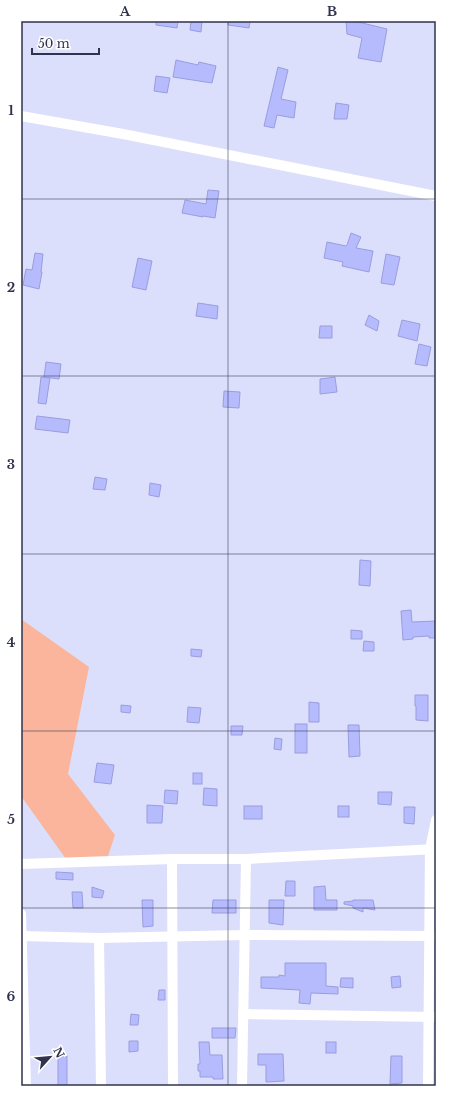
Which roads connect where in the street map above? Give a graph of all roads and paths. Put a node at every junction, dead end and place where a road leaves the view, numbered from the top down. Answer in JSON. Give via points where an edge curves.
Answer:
{"nodes":[{"id":1,"x":21,"y":116,"type":"edge"},
{"id":2,"x":436,"y":196,"type":"edge"},
{"id":3,"x":436,"y":820,"type":"edge"},
{"id":4,"x":433,"y":849,"type":"edge"},
{"id":5,"x":172,"y":859,"type":"junction"},
{"id":6,"x":246,"y":859,"type":"junction"},
{"id":7,"x":21,"y":864,"type":"edge"},
{"id":8,"x":21,"y":914,"type":"edge"},
{"id":9,"x":244,"y":935,"type":"junction"},
{"id":10,"x":21,"y":936,"type":"edge"},
{"id":11,"x":433,"y":936,"type":"edge"},
{"id":12,"x":172,"y":937,"type":"junction"},
{"id":13,"x":100,"y":938,"type":"junction"},
{"id":14,"x":243,"y":1014,"type":"junction"},
{"id":15,"x":432,"y":1017,"type":"edge"},
{"id":16,"x":26,"y":1086,"type":"edge"},
{"id":17,"x":101,"y":1086,"type":"edge"},
{"id":18,"x":173,"y":1086,"type":"edge"},
{"id":19,"x":242,"y":1086,"type":"edge"},
{"id":20,"x":428,"y":1086,"type":"edge"}],
"edges":[{"from":1,"to":2,"type":"street"},
{"from":3,"to":4,"type":"street"},
{"from":4,"to":6,"type":"street"},
{"from":4,"to":11,"type":"street"},
{"from":5,"to":6,"type":"street"},
{"from":5,"to":7,"type":"street"},
{"from":5,"to":12,"type":"street"},
{"from":6,"to":9,"type":"street"},
{"from":8,"to":10,"type":"street"},
{"from":9,"to":11,"type":"street"},
{"from":9,"to":12,"type":"street"},
{"from":9,"to":14,"type":"street"},
{"from":10,"to":13,"type":"street"},
{"from":10,"to":16,"type":"street"},
{"from":11,"to":15,"type":"street"},
{"from":12,"to":13,"type":"street"},
{"from":12,"to":18,"type":"street"},
{"from":13,"to":17,"type":"street"},
{"from":14,"to":15,"type":"street"},
{"from":14,"to":19,"type":"street"},
{"from":15,"to":20,"type":"street"}]}
